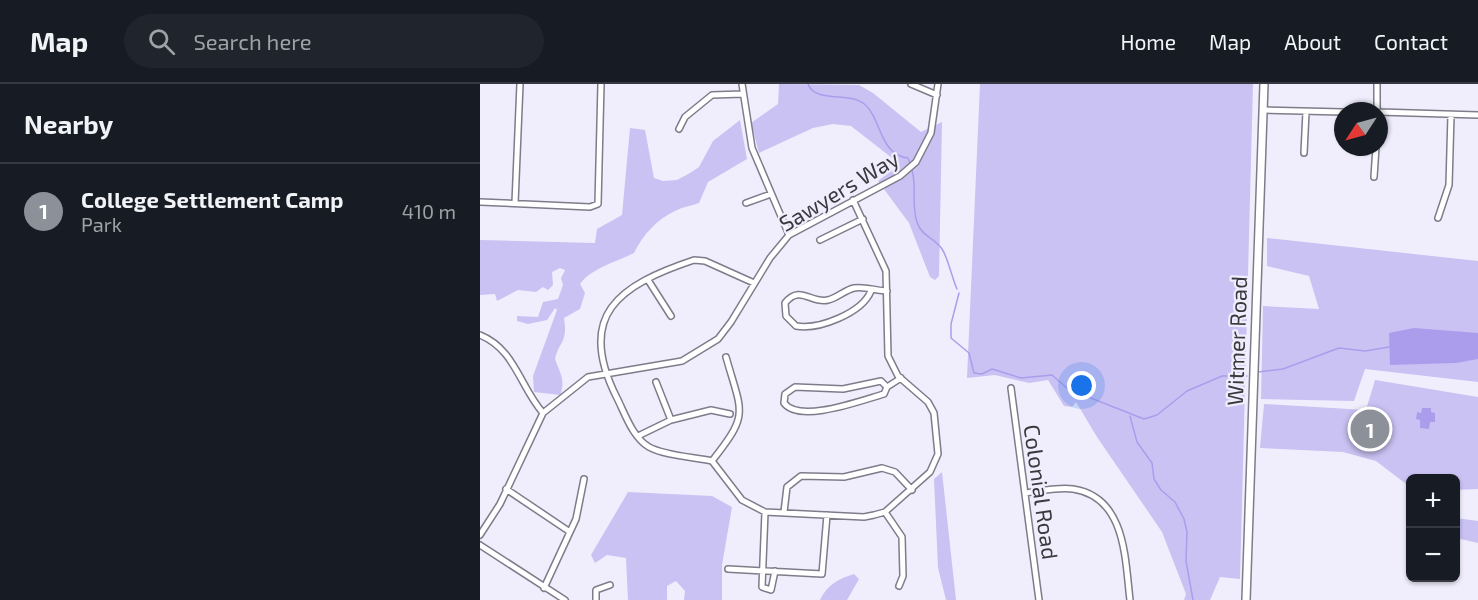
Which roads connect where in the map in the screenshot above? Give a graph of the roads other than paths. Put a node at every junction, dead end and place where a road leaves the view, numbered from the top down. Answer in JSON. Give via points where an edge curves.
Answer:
{"nodes":[{"id":1,"x":520,"y":84,"type":"edge"},
{"id":2,"x":601,"y":84,"type":"edge"},
{"id":3,"x":742,"y":84,"type":"edge"},
{"id":4,"x":911,"y":84,"type":"edge"},
{"id":5,"x":938,"y":84,"type":"edge"},
{"id":6,"x":1264,"y":84,"type":"edge"},
{"id":7,"x":1377,"y":84,"type":"edge"},
{"id":8,"x":742,"y":94,"type":"junction"},
{"id":9,"x":937,"y":95,"type":"junction"},
{"id":10,"x":1378,"y":102,"type":"edge"},
{"id":11,"x":1263,"y":110,"type":"junction"},
{"id":12,"x":1306,"y":112,"type":"junction"},
{"id":13,"x":1334,"y":112,"type":"edge"},
{"id":14,"x":1388,"y":112,"type":"edge"},
{"id":15,"x":1451,"y":115,"type":"junction"},
{"id":16,"x":1478,"y":115,"type":"edge"},
{"id":17,"x":679,"y":129,"type":"dead end"},
{"id":18,"x":1304,"y":153,"type":"dead end"},
{"id":19,"x":1375,"y":156,"type":"edge"},
{"id":20,"x":1374,"y":177,"type":"dead end"},
{"id":21,"x":771,"y":194,"type":"junction"},
{"id":22,"x":853,"y":200,"type":"junction"},
{"id":23,"x":480,"y":202,"type":"edge"},
{"id":24,"x":515,"y":203,"type":"junction"},
{"id":25,"x":746,"y":203,"type":"dead end"},
{"id":26,"x":1438,"y":218,"type":"dead end"},
{"id":27,"x":863,"y":219,"type":"junction"},
{"id":28,"x":789,"y":235,"type":"junction"},
{"id":29,"x":820,"y":240,"type":"dead end"},
{"id":30,"x":648,"y":280,"type":"junction"},
{"id":31,"x":754,"y":283,"type":"junction"},
{"id":32,"x":870,"y":291,"type":"junction"},
{"id":33,"x":887,"y":291,"type":"junction"},
{"id":34,"x":671,"y":316,"type":"dead end"},
{"id":35,"x":480,"y":335,"type":"edge"},
{"id":36,"x":726,"y":357,"type":"dead end"},
{"id":37,"x":606,"y":372,"type":"junction"},
{"id":38,"x":896,"y":372,"type":"junction"},
{"id":39,"x":901,"y":378,"type":"junction"},
{"id":40,"x":656,"y":382,"type":"dead end"},
{"id":41,"x":886,"y":385,"type":"junction"},
{"id":42,"x":1011,"y":388,"type":"dead end"},
{"id":43,"x":543,"y":413,"type":"junction"},
{"id":44,"x":730,"y":414,"type":"dead end"},
{"id":45,"x":671,"y":420,"type":"junction"},
{"id":46,"x":638,"y":436,"type":"junction"},
{"id":47,"x":712,"y":461,"type":"junction"},
{"id":48,"x":584,"y":479,"type":"dead end"},
{"id":49,"x":506,"y":489,"type":"junction"},
{"id":50,"x":912,"y":490,"type":"junction"},
{"id":51,"x":1026,"y":493,"type":"junction"},
{"id":52,"x":765,"y":512,"type":"junction"},
{"id":53,"x":784,"y":512,"type":"junction"},
{"id":54,"x":885,"y":512,"type":"junction"},
{"id":55,"x":827,"y":515,"type":"junction"},
{"id":56,"x":570,"y":532,"type":"junction"},
{"id":57,"x":480,"y":535,"type":"edge"},
{"id":58,"x":480,"y":545,"type":"edge"},
{"id":59,"x":728,"y":569,"type":"dead end"},
{"id":60,"x":762,"y":570,"type":"junction"},
{"id":61,"x":774,"y":571,"type":"junction"},
{"id":62,"x":610,"y":585,"type":"dead end"},
{"id":63,"x":899,"y":586,"type":"dead end"},
{"id":64,"x":544,"y":588,"type":"junction"},
{"id":65,"x":565,"y":600,"type":"edge"},
{"id":66,"x":596,"y":600,"type":"edge"},
{"id":67,"x":1039,"y":600,"type":"edge"},
{"id":68,"x":1130,"y":600,"type":"edge"},
{"id":69,"x":1246,"y":600,"type":"edge"}],
"edges":[{"from":1,"to":24,"type":"street"},
{"from":2,"to":24,"type":"street","via":[[598,204],[590,207]]},
{"from":3,"to":8,"type":"street"},
{"from":4,"to":9,"type":"street"},
{"from":5,"to":9,"type":"street","name":"Sawyers Way"},
{"from":6,"to":11,"type":"street","name":"Witmer Road"},
{"from":7,"to":10,"type":"street"},
{"from":8,"to":17,"type":"street","via":[[712,95],[685,117]]},
{"from":8,"to":21,"type":"street","via":[[748,135]]},
{"from":9,"to":22,"type":"street","name":"Sawyers Way","via":[[931,133],[916,162]]},
{"from":11,"to":12,"type":"street"},
{"from":11,"to":69,"type":"street","name":"Witmer Road"},
{"from":12,"to":13,"type":"street"},
{"from":12,"to":18,"type":"street"},
{"from":14,"to":15,"type":"street"},
{"from":15,"to":16,"type":"street"},
{"from":15,"to":26,"type":"street","via":[[1449,185]]},
{"from":19,"to":20,"type":"street"},
{"from":21,"to":25,"type":"street"},
{"from":21,"to":28,"type":"street"},
{"from":22,"to":27,"type":"street"},
{"from":22,"to":28,"type":"street","name":"Sawyers Way"},
{"from":23,"to":24,"type":"street"},
{"from":27,"to":29,"type":"street"},
{"from":27,"to":33,"type":"street","via":[[881,255]]},
{"from":28,"to":31,"type":"street","name":"Sawyers Way"},
{"from":30,"to":31,"type":"street","via":[[684,264],[705,261]]},
{"from":30,"to":34,"type":"street"},
{"from":30,"to":37,"type":"street","via":[[626,290],[608,312],[600,349]]},
{"from":31,"to":37,"type":"street","name":"Sawyers Way","via":[[718,339],[698,352],[665,365]]},
{"from":32,"to":32,"type":"street","via":[[857,287],[828,300],[794,295],[785,303],[786,316],[796,326],[816,326],[861,304]]},
{"from":32,"to":33,"type":"street"},
{"from":33,"to":38,"type":"street","via":[[888,356]]},
{"from":35,"to":43,"type":"street","via":[[509,357]]},
{"from":36,"to":47,"type":"street","via":[[740,418]]},
{"from":37,"to":43,"type":"street","name":"Sawyers Way","via":[[588,377]]},
{"from":37,"to":46,"type":"street"},
{"from":38,"to":39,"type":"street"},
{"from":38,"to":41,"type":"street"},
{"from":39,"to":41,"type":"street"},
{"from":39,"to":50,"type":"street","via":[[932,407],[938,441],[936,464]]},
{"from":40,"to":45,"type":"street"},
{"from":41,"to":41,"type":"street","via":[[871,382],[843,389],[795,387],[785,394],[784,403],[797,411],[821,410],[884,394]]},
{"from":42,"to":51,"type":"street","name":"Colonial Road"},
{"from":43,"to":49,"type":"street","name":"Sawyers Way"},
{"from":44,"to":45,"type":"street","via":[[711,410]]},
{"from":45,"to":46,"type":"street"},
{"from":46,"to":47,"type":"street","via":[[648,447]]},
{"from":47,"to":52,"type":"street","via":[[742,500]]},
{"from":48,"to":56,"type":"street","via":[[581,506]]},
{"from":49,"to":56,"type":"street"},
{"from":49,"to":57,"type":"street","name":"Sawyers Way"},
{"from":50,"to":53,"type":"street","via":[[888,469],[841,477],[801,476],[787,487]]},
{"from":50,"to":54,"type":"street"},
{"from":51,"to":67,"type":"street","name":"Colonial Road"},
{"from":51,"to":68,"type":"street","via":[[1073,489],[1101,502],[1122,538]]},
{"from":52,"to":53,"type":"street"},
{"from":52,"to":60,"type":"street"},
{"from":53,"to":55,"type":"street"},
{"from":54,"to":55,"type":"street","via":[[864,517]]},
{"from":54,"to":63,"type":"street","via":[[902,537],[903,576]]},
{"from":55,"to":61,"type":"street","via":[[822,574]]},
{"from":56,"to":64,"type":"street"},
{"from":58,"to":64,"type":"street"},
{"from":59,"to":60,"type":"street"},
{"from":60,"to":61,"type":"street"},
{"from":60,"to":61,"type":"street","via":[[762,586],[771,590]]},
{"from":62,"to":66,"type":"street","via":[[596,590]]},
{"from":64,"to":65,"type":"street"}]}
